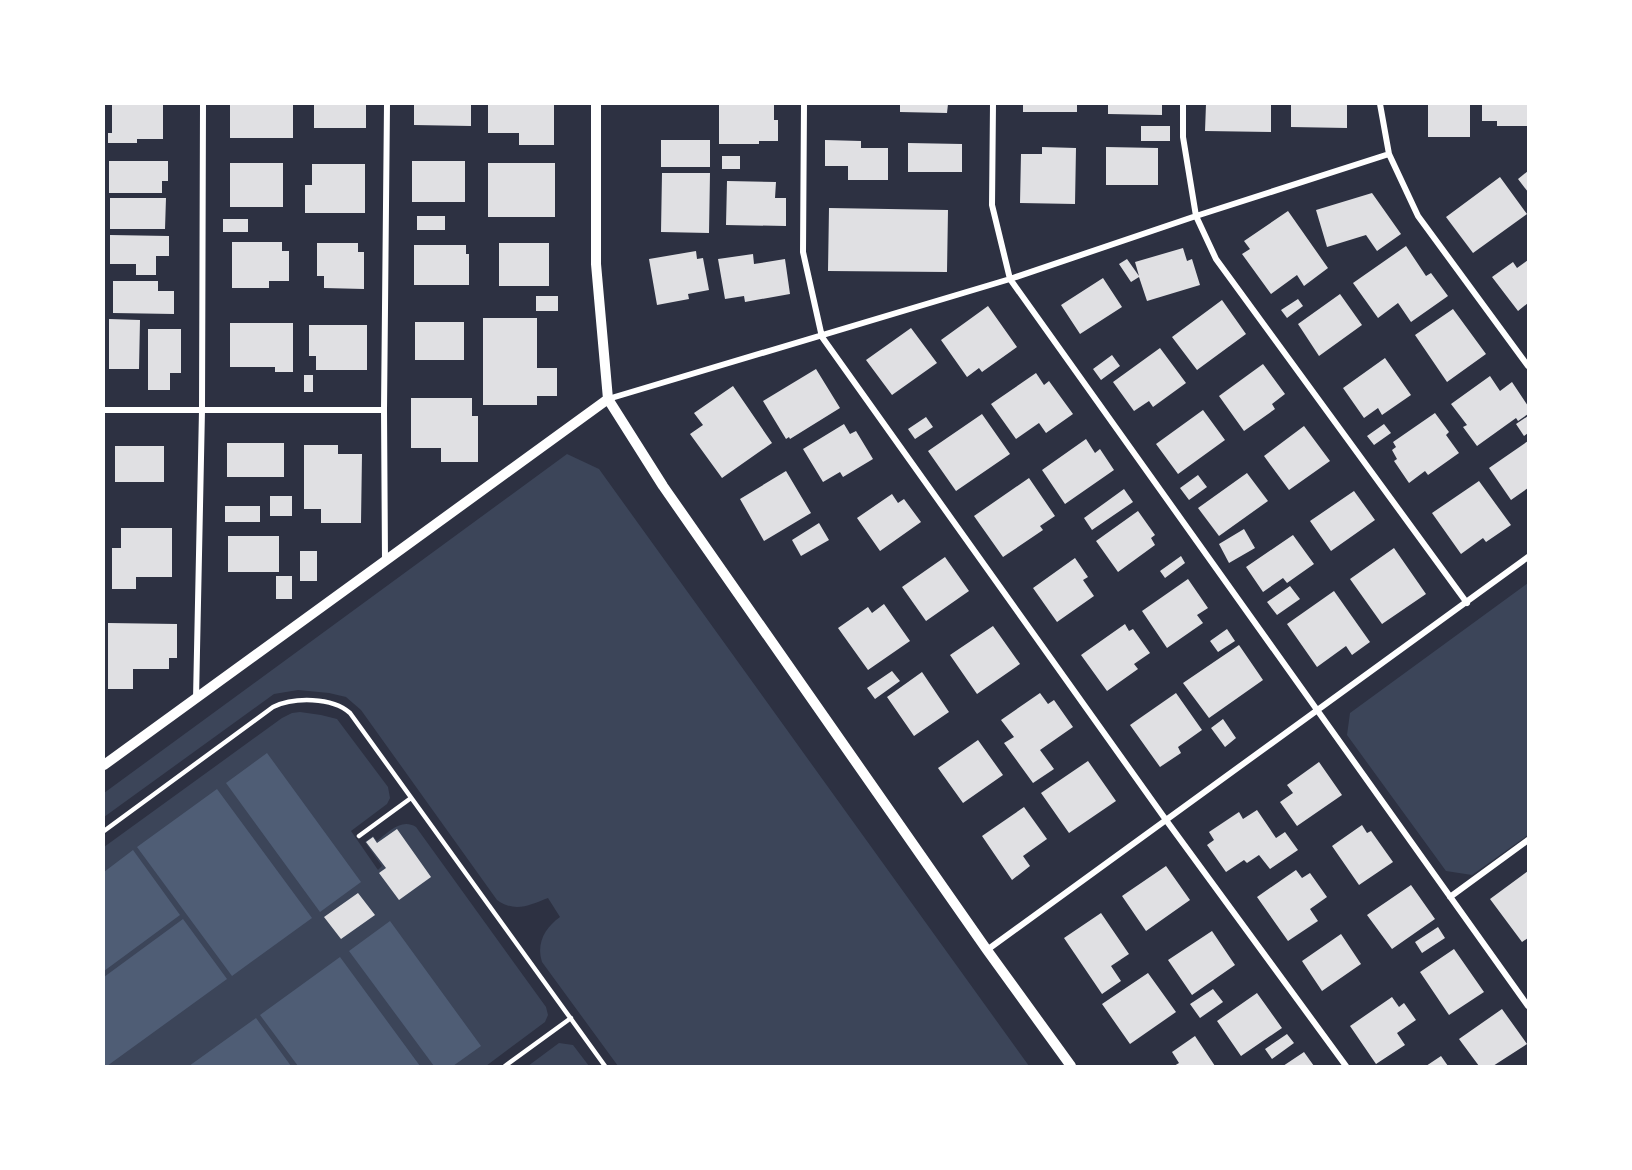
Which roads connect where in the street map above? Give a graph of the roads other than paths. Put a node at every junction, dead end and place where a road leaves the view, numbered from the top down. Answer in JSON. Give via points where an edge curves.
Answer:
{"nodes":[{"id":1,"x":203,"y":104,"type":"edge"},
{"id":2,"x":387,"y":104,"type":"edge"},
{"id":3,"x":596,"y":104,"type":"edge"},
{"id":4,"x":804,"y":104,"type":"edge"},
{"id":5,"x":993,"y":104,"type":"edge"},
{"id":6,"x":1183,"y":104,"type":"edge"},
{"id":7,"x":1380,"y":104,"type":"edge"},
{"id":8,"x":1389,"y":154,"type":"junction"},
{"id":9,"x":1196,"y":216,"type":"junction"},
{"id":10,"x":1010,"y":279,"type":"junction"},
{"id":11,"x":822,"y":337,"type":"junction"},
{"id":12,"x":1528,"y":366,"type":"edge"},
{"id":13,"x":608,"y":399,"type":"junction"},
{"id":14,"x":104,"y":410,"type":"edge"},
{"id":15,"x":202,"y":410,"type":"junction"},
{"id":16,"x":384,"y":410,"type":"junction"},
{"id":17,"x":1528,"y":557,"type":"edge"},
{"id":18,"x":385,"y":561,"type":"junction"},
{"id":19,"x":1467,"y":603,"type":"junction"},
{"id":20,"x":196,"y":699,"type":"junction"},
{"id":21,"x":1318,"y":710,"type":"junction"},
{"id":22,"x":104,"y":765,"type":"edge"},
{"id":23,"x":411,"y":798,"type":"junction"},
{"id":24,"x":1166,"y":820,"type":"junction"},
{"id":25,"x":104,"y":831,"type":"edge"},
{"id":26,"x":359,"y":836,"type":"dead end"},
{"id":27,"x":1528,"y":840,"type":"edge"},
{"id":28,"x":1450,"y":897,"type":"junction"},
{"id":29,"x":987,"y":950,"type":"junction"},
{"id":30,"x":1528,"y":1006,"type":"edge"},
{"id":31,"x":571,"y":1018,"type":"junction"},
{"id":32,"x":505,"y":1066,"type":"edge"},
{"id":33,"x":605,"y":1066,"type":"edge"},
{"id":34,"x":1071,"y":1066,"type":"edge"},
{"id":35,"x":1346,"y":1066,"type":"edge"}],
"edges":[{"from":1,"to":15,"type":"street"},
{"from":2,"to":16,"type":"street"},
{"from":3,"to":13,"type":"street","via":[[596,264]]},
{"from":4,"to":11,"type":"street","via":[[803,252]]},
{"from":5,"to":10,"type":"street","via":[[992,205]]},
{"from":6,"to":9,"type":"street","via":[[1183,136]]},
{"from":7,"to":8,"type":"street"},
{"from":8,"to":9,"type":"street"},
{"from":8,"to":12,"type":"street","via":[[1418,216]]},
{"from":9,"to":10,"type":"street"},
{"from":9,"to":19,"type":"street","via":[[1216,259]]},
{"from":10,"to":11,"type":"street"},
{"from":10,"to":21,"type":"street"},
{"from":11,"to":13,"type":"street"},
{"from":11,"to":24,"type":"street"},
{"from":13,"to":18,"type":"street"},
{"from":13,"to":29,"type":"street","via":[[663,486]]},
{"from":14,"to":15,"type":"street"},
{"from":15,"to":16,"type":"street"},
{"from":15,"to":20,"type":"street"},
{"from":16,"to":18,"type":"street"},
{"from":17,"to":19,"type":"street"},
{"from":18,"to":20,"type":"street"},
{"from":19,"to":21,"type":"street"},
{"from":20,"to":22,"type":"street"},
{"from":21,"to":24,"type":"street"},
{"from":21,"to":28,"type":"street"},
{"from":23,"to":25,"type":"lane","via":[[342,706],[294,700],[273,707]]},
{"from":23,"to":26,"type":"lane"},
{"from":23,"to":31,"type":"lane"},
{"from":24,"to":29,"type":"street"},
{"from":24,"to":35,"type":"street"},
{"from":27,"to":28,"type":"street"},
{"from":28,"to":30,"type":"street"},
{"from":29,"to":34,"type":"street"},
{"from":31,"to":32,"type":"lane"},
{"from":31,"to":33,"type":"lane"}]}
